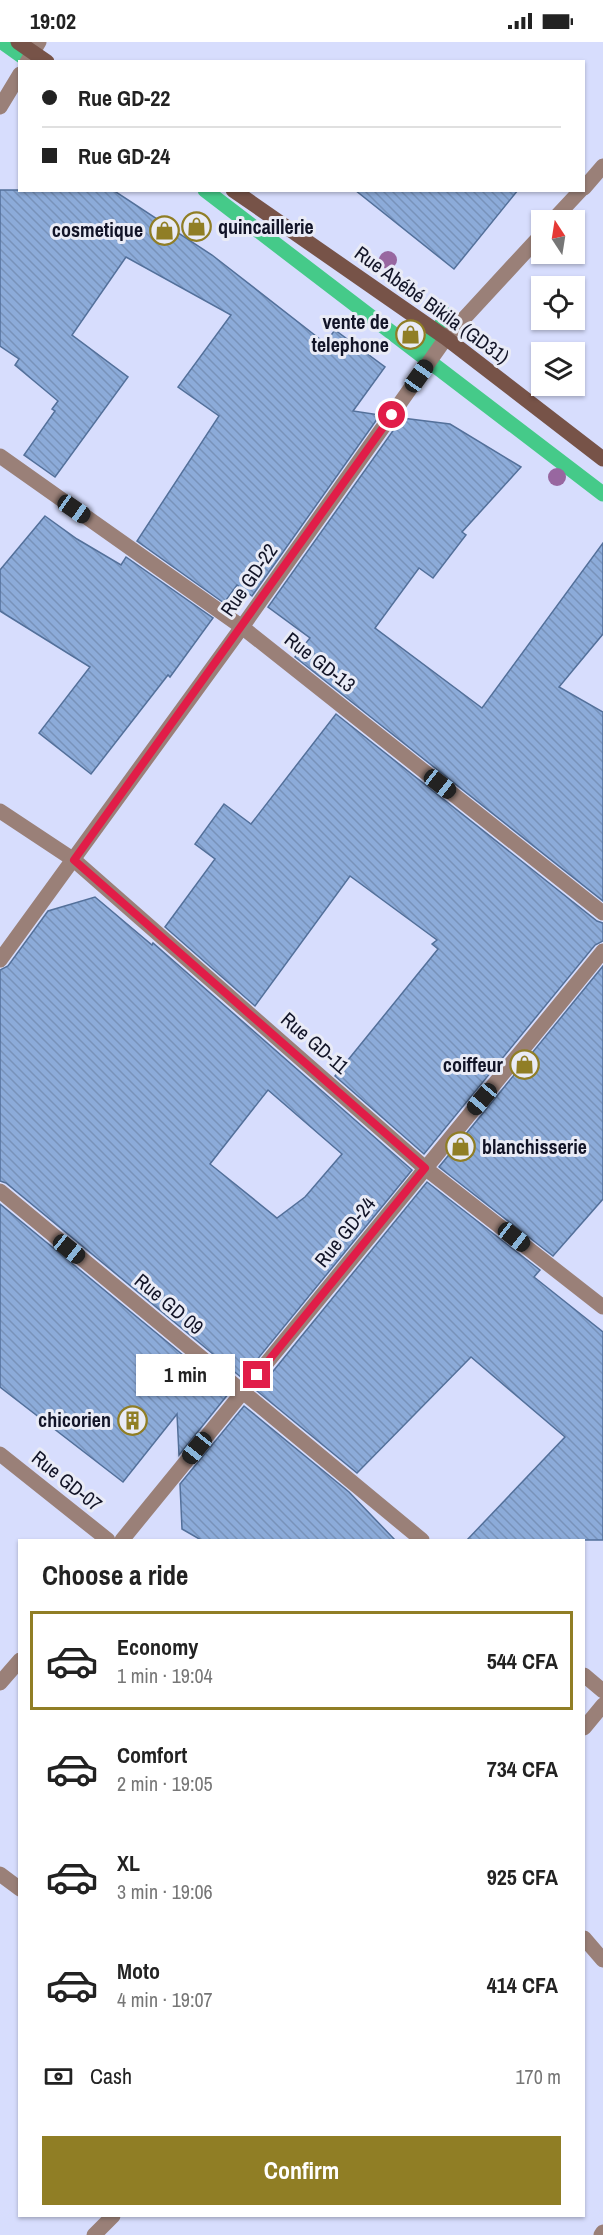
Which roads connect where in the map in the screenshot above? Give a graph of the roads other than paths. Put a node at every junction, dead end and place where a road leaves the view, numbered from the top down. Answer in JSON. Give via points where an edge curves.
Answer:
{"nodes":[{"id":1,"x":18,"y":42,"type":"edge"},
{"id":2,"x":33,"y":52,"type":"edge"},
{"id":3,"x":18,"y":77,"type":"edge"},
{"id":4,"x":0,"y":106,"type":"edge"},
{"id":5,"x":603,"y":166,"type":"edge"},
{"id":6,"x":585,"y":186,"type":"edge"},
{"id":7,"x":236,"y":192,"type":"edge"},
{"id":8,"x":579,"y":192,"type":"edge"},
{"id":9,"x":563,"y":210,"type":"edge"},
{"id":10,"x":531,"y":246,"type":"edge"},
{"id":11,"x":446,"y":338,"type":"junction"},
{"id":12,"x":0,"y":456,"type":"edge"},
{"id":13,"x":603,"y":459,"type":"edge"},
{"id":14,"x":242,"y":627,"type":"junction"},
{"id":15,"x":0,"y":811,"type":"edge"},
{"id":16,"x":74,"y":860,"type":"junction"},
{"id":17,"x":603,"y":913,"type":"edge"},
{"id":18,"x":603,"y":951,"type":"edge"},
{"id":19,"x":0,"y":960,"type":"edge"},
{"id":20,"x":425,"y":1168,"type":"junction"},
{"id":21,"x":0,"y":1191,"type":"edge"},
{"id":22,"x":603,"y":1307,"type":"edge"},
{"id":23,"x":243,"y":1392,"type":"junction"},
{"id":24,"x":0,"y":1454,"type":"edge"},
{"id":25,"x":107,"y":1539,"type":"edge"},
{"id":26,"x":123,"y":1539,"type":"edge"},
{"id":27,"x":421,"y":1539,"type":"edge"},
{"id":28,"x":18,"y":1662,"type":"edge"},
{"id":29,"x":585,"y":1676,"type":"edge"},
{"id":30,"x":0,"y":1683,"type":"edge"},
{"id":31,"x":603,"y":1691,"type":"edge"},
{"id":32,"x":603,"y":1706,"type":"edge"},
{"id":33,"x":585,"y":1727,"type":"edge"},
{"id":34,"x":0,"y":1874,"type":"edge"},
{"id":35,"x":18,"y":1888,"type":"edge"},
{"id":36,"x":585,"y":1939,"type":"edge"},
{"id":37,"x":603,"y":1960,"type":"edge"},
{"id":38,"x":112,"y":2217,"type":"edge"},
{"id":39,"x":94,"y":2235,"type":"edge"}],
"edges":[{"from":1,"to":2,"type":"main road"},
{"from":3,"to":4,"type":"street"},
{"from":5,"to":6,"type":"street"},
{"from":7,"to":11,"type":"main road","name":"Rue Abébé Bikila (GD31)"},
{"from":8,"to":9,"type":"street"},
{"from":10,"to":11,"type":"street","name":"Rue GD-22"},
{"from":11,"to":13,"type":"main road","name":"Rue Abébé Bikila (GD31)"},
{"from":11,"to":14,"type":"street","name":"Rue GD-22"},
{"from":12,"to":14,"type":"street","name":"Rue GD-13"},
{"from":14,"to":16,"type":"street","name":"Rue GD-22"},
{"from":14,"to":17,"type":"street","name":"Rue GD-13"},
{"from":15,"to":16,"type":"street","name":"Rue GD-11"},
{"from":16,"to":19,"type":"street","name":"Rue GD-22"},
{"from":16,"to":20,"type":"street","name":"Rue GD-11"},
{"from":18,"to":20,"type":"street","name":"Rue GD-24"},
{"from":20,"to":22,"type":"street","name":"Rue GD-11"},
{"from":20,"to":23,"type":"street","name":"Rue GD-24"},
{"from":21,"to":23,"type":"street","name":"Rue GD 09"},
{"from":23,"to":26,"type":"street","name":"Rue GD-24"},
{"from":23,"to":27,"type":"street","name":"Rue GD 09"},
{"from":24,"to":25,"type":"street","name":"Rue GD-07"},
{"from":28,"to":30,"type":"street"},
{"from":29,"to":31,"type":"street"},
{"from":32,"to":33,"type":"street"},
{"from":34,"to":35,"type":"street"},
{"from":36,"to":37,"type":"street"},
{"from":38,"to":39,"type":"street"}]}
